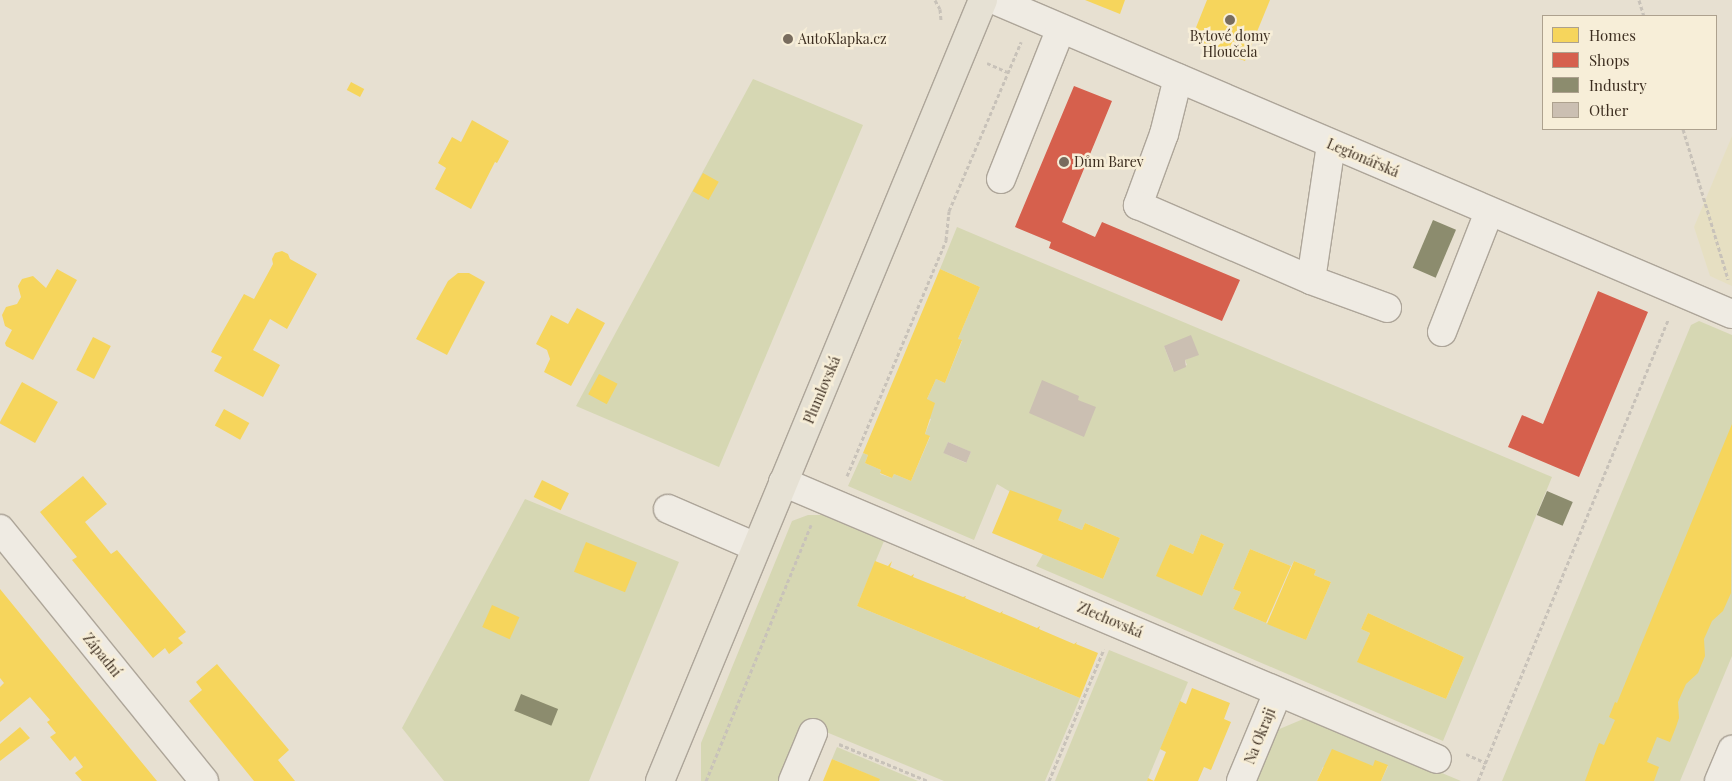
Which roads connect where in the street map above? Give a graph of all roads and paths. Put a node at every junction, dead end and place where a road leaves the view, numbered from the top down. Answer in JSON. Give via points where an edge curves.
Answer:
{"nodes":[{"id":1,"x":935,"y":0,"type":"edge"},
{"id":2,"x":983,"y":0,"type":"edge"},
{"id":3,"x":995,"y":0,"type":"edge"},
{"id":4,"x":1639,"y":0,"type":"edge"},
{"id":5,"x":1025,"y":13,"type":"junction"},
{"id":6,"x":1644,"y":15,"type":"edge"},
{"id":7,"x":1061,"y":28,"type":"junction"},
{"id":8,"x":939,"y":30,"type":"dead end"},
{"id":9,"x":984,"y":62,"type":"dead end"},
{"id":10,"x":1007,"y":72,"type":"junction"},
{"id":11,"x":1178,"y":78,"type":"junction"},
{"id":12,"x":1683,"y":130,"type":"edge"},
{"id":13,"x":1331,"y":144,"type":"junction"},
{"id":14,"x":1001,"y":179,"type":"dead end"},
{"id":15,"x":1489,"y":212,"type":"junction"},
{"id":16,"x":1311,"y":280,"type":"junction"},
{"id":17,"x":1729,"y":283,"type":"dead end"},
{"id":18,"x":1680,"y":291,"type":"junction"},
{"id":19,"x":1387,"y":308,"type":"dead end"},
{"id":20,"x":1732,"y":314,"type":"edge"},
{"id":21,"x":1442,"y":332,"type":"dead end"},
{"id":22,"x":783,"y":482,"type":"junction"},
{"id":23,"x":830,"y":502,"type":"junction"},
{"id":24,"x":668,"y":509,"type":"dead end"},
{"id":25,"x":0,"y":529,"type":"edge"},
{"id":26,"x":756,"y":547,"type":"junction"},
{"id":27,"x":1115,"y":623,"type":"junction"},
{"id":28,"x":1278,"y":692,"type":"junction"},
{"id":29,"x":813,"y":733,"type":"joint"},
{"id":30,"x":1732,"y":750,"type":"edge"},
{"id":31,"x":1437,"y":759,"type":"dead end"},
{"id":32,"x":204,"y":781,"type":"edge"},
{"id":33,"x":660,"y":781,"type":"edge"},
{"id":34,"x":706,"y":781,"type":"edge"},
{"id":35,"x":793,"y":781,"type":"edge"},
{"id":36,"x":928,"y":781,"type":"edge"},
{"id":37,"x":1049,"y":781,"type":"edge"},
{"id":38,"x":1241,"y":781,"type":"edge"},
{"id":39,"x":1478,"y":781,"type":"edge"},
{"id":40,"x":1719,"y":781,"type":"edge"}],
"edges":[{"from":1,"to":8,"type":"path","via":[[941,16]]},
{"from":2,"to":22,"type":"main road","name":"Plumlovská"},
{"from":3,"to":5,"type":"street","name":"Legionářská"},
{"from":4,"to":6,"type":"path"},
{"from":5,"to":7,"type":"street","name":"Legionářská"},
{"from":5,"to":10,"type":"path","via":[[1025,32]]},
{"from":7,"to":11,"type":"street","name":"Legionářská"},
{"from":7,"to":14,"type":"street"},
{"from":9,"to":10,"type":"path"},
{"from":10,"to":23,"type":"path","via":[[949,211],[946,240],[842,488]]},
{"from":11,"to":13,"type":"street","name":"Legionářská"},
{"from":11,"to":16,"type":"street","via":[[1164,134],[1138,205]]},
{"from":12,"to":17,"type":"path"},
{"from":13,"to":15,"type":"street","name":"Legionářská"},
{"from":13,"to":16,"type":"street"},
{"from":15,"to":18,"type":"street","name":"Legionářská"},
{"from":15,"to":21,"type":"street"},
{"from":16,"to":19,"type":"street"},
{"from":18,"to":20,"type":"street","name":"Legionářská"},
{"from":18,"to":39,"type":"path"},
{"from":22,"to":23,"type":"street","name":"Zlechovská"},
{"from":22,"to":26,"type":"main road","name":"Plumlovská"},
{"from":23,"to":27,"type":"street","name":"Zlechovská"},
{"from":23,"to":34,"type":"path","via":[[814,519]]},
{"from":24,"to":26,"type":"street"},
{"from":25,"to":32,"type":"street","name":"Západní"},
{"from":26,"to":33,"type":"main road","name":"Plumlovská"},
{"from":27,"to":28,"type":"street","name":"Zlechovská"},
{"from":27,"to":37,"type":"path"},
{"from":28,"to":31,"type":"street","name":"Zlechovská"},
{"from":28,"to":38,"type":"street","name":"Na Okraji"},
{"from":29,"to":35,"type":"street"},
{"from":29,"to":36,"type":"path"},
{"from":30,"to":40,"type":"street"}]}
